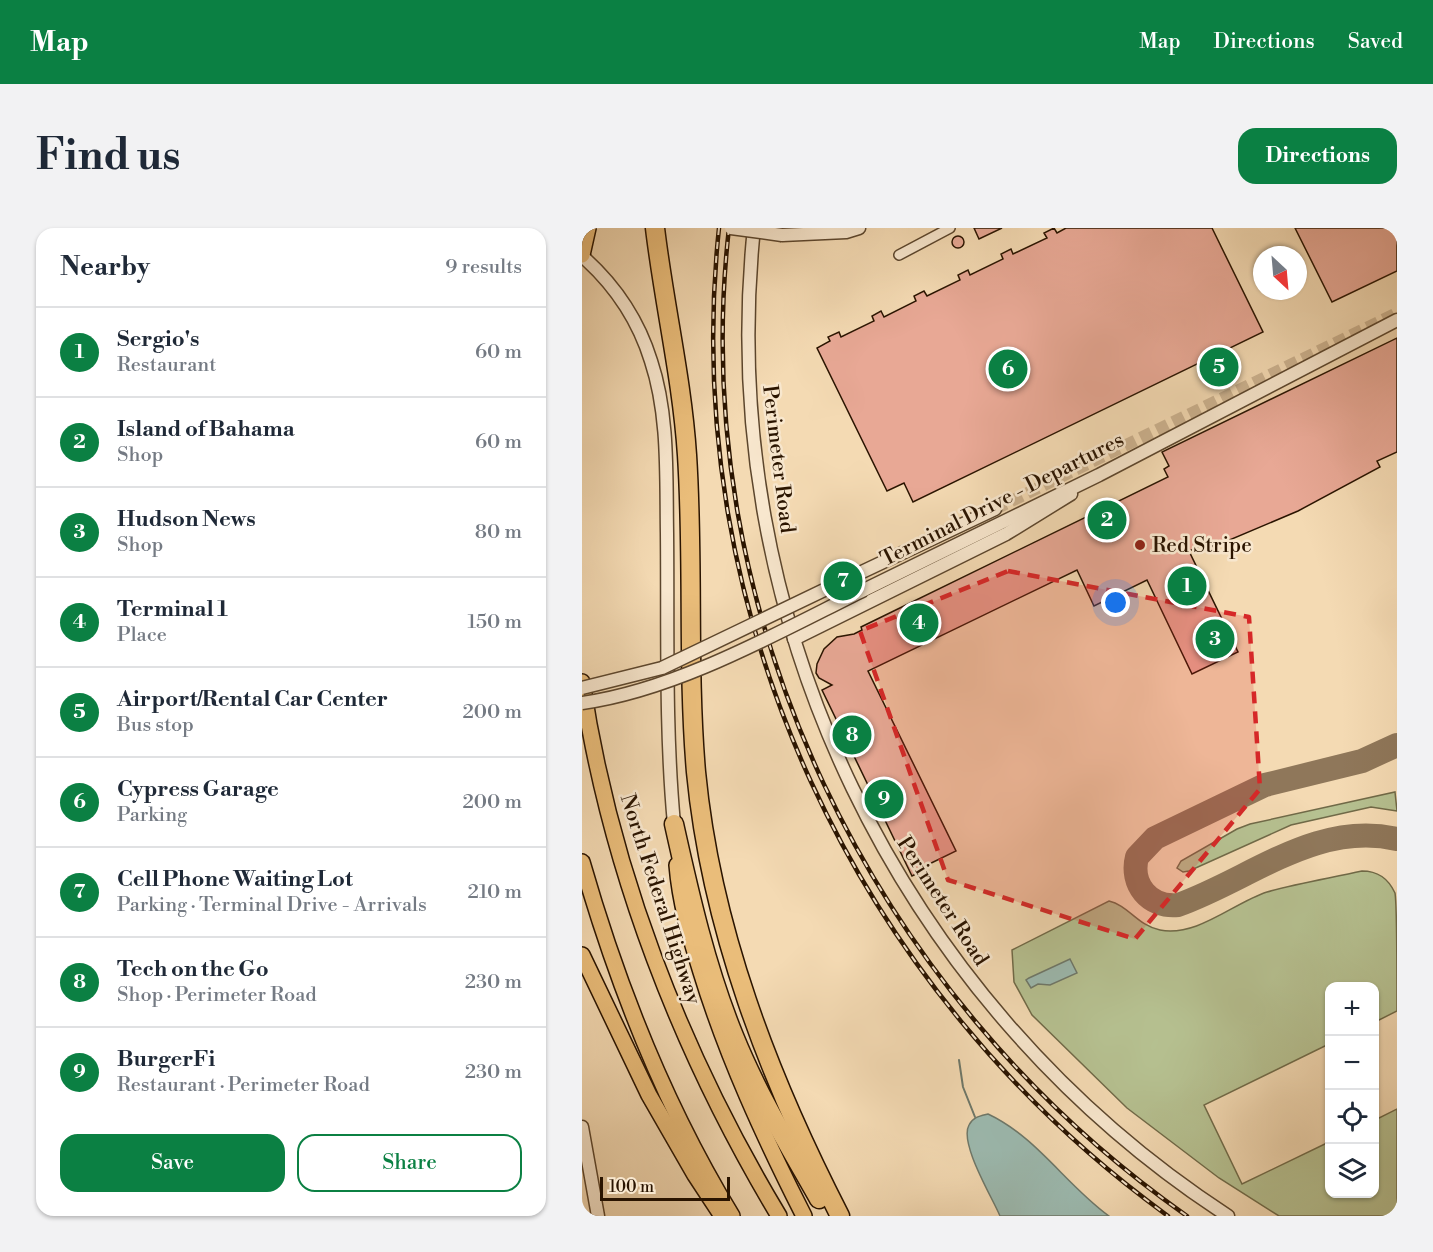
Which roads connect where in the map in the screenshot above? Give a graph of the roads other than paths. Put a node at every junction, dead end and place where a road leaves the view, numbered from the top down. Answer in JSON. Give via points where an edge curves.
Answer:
{"nodes":[{"id":1,"x":588,"y":228,"type":"edge"},
{"id":2,"x":655,"y":228,"type":"edge"},
{"id":3,"x":731,"y":228,"type":"edge"},
{"id":4,"x":754,"y":228,"type":"edge"},
{"id":5,"x":859,"y":228,"type":"edge"},
{"id":6,"x":950,"y":228,"type":"edge"},
{"id":7,"x":899,"y":255,"type":"dead end"},
{"id":8,"x":582,"y":256,"type":"edge"},
{"id":9,"x":1397,"y":320,"type":"edge"},
{"id":10,"x":1099,"y":475,"type":"junction"},
{"id":11,"x":995,"y":509,"type":"tunnel mouth"},
{"id":12,"x":794,"y":639,"type":"junction"},
{"id":13,"x":582,"y":682,"type":"edge"},
{"id":14,"x":582,"y":688,"type":"edge"},
{"id":15,"x":582,"y":703,"type":"edge"},
{"id":16,"x":674,"y":824,"type":"junction"},
{"id":17,"x":582,"y":862,"type":"edge"},
{"id":18,"x":582,"y":955,"type":"edge"},
{"id":19,"x":582,"y":1127,"type":"edge"},
{"id":20,"x":598,"y":1216,"type":"edge"},
{"id":21,"x":722,"y":1216,"type":"edge"},
{"id":22,"x":732,"y":1216,"type":"edge"},
{"id":23,"x":778,"y":1216,"type":"edge"},
{"id":24,"x":804,"y":1216,"type":"edge"},
{"id":25,"x":830,"y":1216,"type":"edge"},
{"id":26,"x":840,"y":1216,"type":"edge"},
{"id":27,"x":1228,"y":1216,"type":"edge"}],
"edges":[{"from":1,"to":8,"type":"main road"},
{"from":2,"to":26,"type":"highway","via":[[685,432],[694,738],[710,868],[760,1036],[793,1119]]},
{"from":3,"to":5,"type":"street","bridge":true,"via":[[782,235]]},
{"from":4,"to":12,"type":"street","name":"Perimeter Road","via":[[748,345],[754,446],[770,544]]},
{"from":6,"to":7,"type":"street"},
{"from":8,"to":16,"type":"street","via":[[619,294],[640,331],[654,370],[661,409]]},
{"from":9,"to":10,"type":"street","name":"Terminal Drive - Departures"},
{"from":10,"to":12,"type":"street","via":[[1006,534]]},
{"from":10,"to":15,"type":"street","name":"Terminal Drive - Departures","bridge":true,"via":[[708,664],[633,692]]},
{"from":11,"to":14,"type":"street","bridge":true,"via":[[671,664],[624,680]]},
{"from":12,"to":27,"type":"street","name":"Perimeter Road","via":[[826,730],[870,824],[961,967],[1014,1034],[1080,1101],[1162,1170]]},
{"from":13,"to":23,"type":"main road","name":"North Federal Highway","via":[[597,765],[619,848],[660,972],[725,1120]]},
{"from":16,"to":24,"type":"main road","via":[[678,886],[714,1011],[748,1100]]},
{"from":16,"to":25,"type":"highway","via":[[703,947],[735,1037]]},
{"from":17,"to":22,"type":"main road","via":[[630,1005],[678,1114]]},
{"from":18,"to":21,"type":"main road","via":[[649,1095]]},
{"from":19,"to":20,"type":"street"}]}
